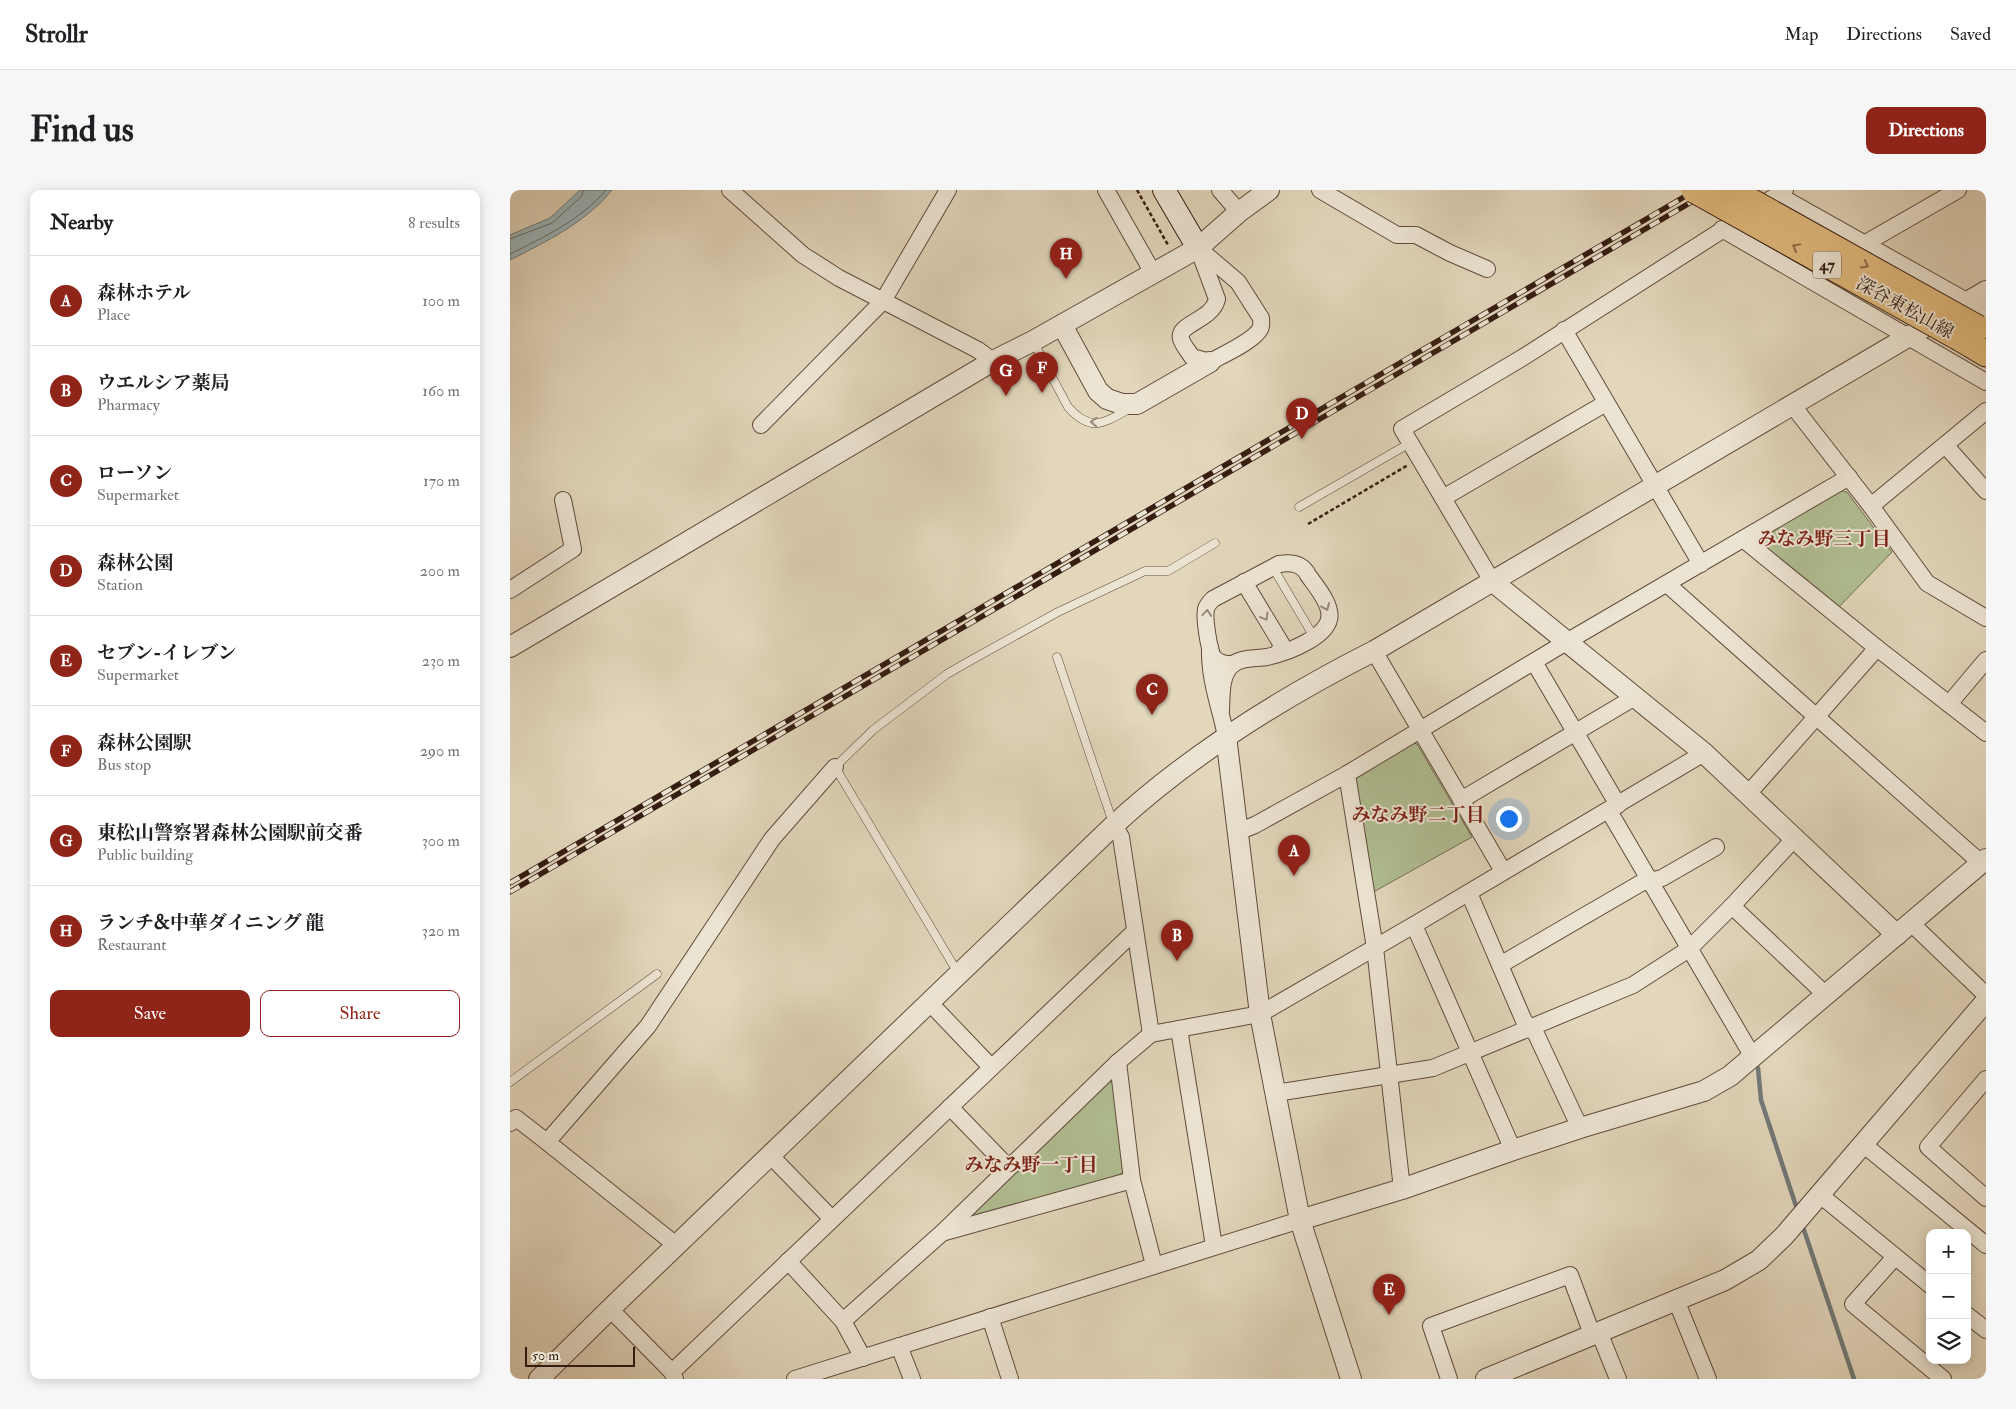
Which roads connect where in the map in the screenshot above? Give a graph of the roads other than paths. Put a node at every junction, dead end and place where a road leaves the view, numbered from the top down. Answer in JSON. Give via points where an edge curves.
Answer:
{"nodes":[{"id":1,"x":730,"y":190,"type":"edge"},
{"id":2,"x":948,"y":190,"type":"edge"},
{"id":3,"x":1106,"y":190,"type":"edge"},
{"id":4,"x":1164,"y":190,"type":"edge"},
{"id":5,"x":1220,"y":190,"type":"edge"},
{"id":6,"x":1269,"y":190,"type":"edge"},
{"id":7,"x":1320,"y":190,"type":"edge"},
{"id":8,"x":1694,"y":190,"type":"edge"},
{"id":9,"x":1731,"y":190,"type":"edge"},
{"id":10,"x":1958,"y":190,"type":"edge"},
{"id":11,"x":1782,"y":193,"type":"edge"},
{"id":12,"x":1238,"y":212,"type":"junction"},
{"id":13,"x":1722,"y":229,"type":"junction"},
{"id":14,"x":1864,"y":244,"type":"junction"},
{"id":15,"x":1198,"y":248,"type":"junction"},
{"id":16,"x":1486,"y":269,"type":"dead end"},
{"id":17,"x":1153,"y":273,"type":"junction"},
{"id":18,"x":1986,"y":292,"type":"edge"},
{"id":19,"x":883,"y":301,"type":"junction"},
{"id":20,"x":1968,"y":302,"type":"junction"},
{"id":21,"x":1062,"y":325,"type":"junction"},
{"id":22,"x":1978,"y":328,"type":"edge"},
{"id":23,"x":1564,"y":330,"type":"junction"},
{"id":24,"x":1909,"y":336,"type":"junction"},
{"id":25,"x":1033,"y":341,"type":"junction"},
{"id":26,"x":1986,"y":354,"type":"edge"},
{"id":27,"x":993,"y":361,"type":"junction"},
{"id":28,"x":1196,"y":365,"type":"junction"},
{"id":29,"x":1986,"y":382,"type":"edge"},
{"id":30,"x":1606,"y":403,"type":"junction"},
{"id":31,"x":1138,"y":404,"type":"junction"},
{"id":32,"x":1793,"y":406,"type":"junction"},
{"id":33,"x":1986,"y":411,"type":"edge"},
{"id":34,"x":761,"y":425,"type":"dead end"},
{"id":35,"x":1410,"y":443,"type":"junction"},
{"id":36,"x":1946,"y":446,"type":"junction"},
{"id":37,"x":1849,"y":477,"type":"junction"},
{"id":38,"x":1655,"y":486,"type":"junction"},
{"id":39,"x":1986,"y":490,"type":"edge"},
{"id":40,"x":1443,"y":498,"type":"junction"},
{"id":41,"x":564,"y":500,"type":"dead end"},
{"id":42,"x":1871,"y":506,"type":"junction"},
{"id":43,"x":1299,"y":507,"type":"dead end"},
{"id":44,"x":1743,"y":539,"type":"junction"},
{"id":45,"x":1215,"y":544,"type":"dead end"},
{"id":46,"x":1701,"y":564,"type":"junction"},
{"id":47,"x":1272,"y":566,"type":"junction"},
{"id":48,"x":1492,"y":581,"type":"junction"},
{"id":49,"x":1244,"y":582,"type":"junction"},
{"id":50,"x":1667,"y":584,"type":"junction"},
{"id":51,"x":510,"y":590,"type":"edge"},
{"id":52,"x":1986,"y":618,"type":"edge"},
{"id":53,"x":1314,"y":637,"type":"junction"},
{"id":54,"x":1568,"y":641,"type":"junction"},
{"id":55,"x":511,"y":644,"type":"edge"},
{"id":56,"x":1210,"y":648,"type":"junction"},
{"id":57,"x":1877,"y":648,"type":"junction"},
{"id":58,"x":1374,"y":651,"type":"junction"},
{"id":59,"x":1278,"y":653,"type":"junction"},
{"id":60,"x":1057,"y":657,"type":"dead end"},
{"id":61,"x":1986,"y":660,"type":"edge"},
{"id":62,"x":1534,"y":662,"type":"junction"},
{"id":63,"x":1233,"y":664,"type":"junction"},
{"id":64,"x":1635,"y":697,"type":"junction"},
{"id":65,"x":1949,"y":704,"type":"junction"},
{"id":66,"x":1221,"y":710,"type":"junction"},
{"id":67,"x":1816,"y":718,"type":"junction"},
{"id":68,"x":1420,"y":729,"type":"junction"},
{"id":69,"x":1576,"y":732,"type":"junction"},
{"id":70,"x":1986,"y":733,"type":"edge"},
{"id":71,"x":1226,"y":736,"type":"junction"},
{"id":72,"x":1704,"y":753,"type":"junction"},
{"id":73,"x":835,"y":767,"type":"junction"},
{"id":74,"x":1347,"y":774,"type":"junction"},
{"id":75,"x":1748,"y":794,"type":"junction"},
{"id":76,"x":1461,"y":800,"type":"junction"},
{"id":77,"x":1613,"y":808,"type":"junction"},
{"id":78,"x":1114,"y":825,"type":"junction"},
{"id":79,"x":1237,"y":832,"type":"junction"},
{"id":80,"x":1795,"y":838,"type":"junction"},
{"id":81,"x":1716,"y":847,"type":"dead end"},
{"id":82,"x":1984,"y":861,"type":"edge"},
{"id":83,"x":1503,"y":871,"type":"junction"},
{"id":84,"x":1649,"y":881,"type":"junction"},
{"id":85,"x":1469,"y":893,"type":"junction"},
{"id":86,"x":1732,"y":906,"type":"junction"},
{"id":87,"x":1414,"y":926,"type":"junction"},
{"id":88,"x":1904,"y":929,"type":"junction"},
{"id":89,"x":1135,"y":931,"type":"junction"},
{"id":90,"x":1375,"y":948,"type":"junction"},
{"id":91,"x":1689,"y":948,"type":"junction"},
{"id":92,"x":1500,"y":965,"type":"junction"},
{"id":93,"x":658,"y":974,"type":"dead end"},
{"id":94,"x":958,"y":974,"type":"junction"},
{"id":95,"x":1826,"y":994,"type":"junction"},
{"id":96,"x":1986,"y":995,"type":"edge"},
{"id":97,"x":1986,"y":1000,"type":"edge"},
{"id":98,"x":929,"y":1002,"type":"junction"},
{"id":99,"x":1260,"y":1014,"type":"junction"},
{"id":100,"x":1530,"y":1027,"type":"junction"},
{"id":101,"x":1179,"y":1029,"type":"junction"},
{"id":102,"x":1151,"y":1034,"type":"junction"},
{"id":103,"x":1469,"y":1053,"type":"junction"},
{"id":104,"x":1753,"y":1057,"type":"junction"},
{"id":105,"x":1118,"y":1062,"type":"junction"},
{"id":106,"x":992,"y":1067,"type":"junction"},
{"id":107,"x":1389,"y":1075,"type":"junction"},
{"id":108,"x":1986,"y":1079,"type":"edge"},
{"id":109,"x":510,"y":1082,"type":"edge"},
{"id":110,"x":1276,"y":1093,"type":"junction"},
{"id":111,"x":1981,"y":1097,"type":"edge"},
{"id":112,"x":950,"y":1107,"type":"junction"},
{"id":113,"x":512,"y":1117,"type":"edge"},
{"id":114,"x":1580,"y":1128,"type":"junction"},
{"id":115,"x":547,"y":1142,"type":"junction"},
{"id":116,"x":1863,"y":1144,"type":"junction"},
{"id":117,"x":1513,"y":1150,"type":"junction"},
{"id":118,"x":770,"y":1155,"type":"junction"},
{"id":119,"x":1008,"y":1167,"type":"junction"},
{"id":120,"x":1132,"y":1180,"type":"junction"},
{"id":121,"x":1402,"y":1189,"type":"junction"},
{"id":122,"x":1819,"y":1194,"type":"junction"},
{"id":123,"x":1986,"y":1198,"type":"edge"},
{"id":124,"x":832,"y":1219,"type":"junction"},
{"id":125,"x":1300,"y":1220,"type":"junction"},
{"id":126,"x":942,"y":1232,"type":"junction"},
{"id":127,"x":676,"y":1245,"type":"junction"},
{"id":128,"x":1986,"y":1245,"type":"edge"},
{"id":129,"x":1214,"y":1246,"type":"junction"},
{"id":130,"x":1895,"y":1256,"type":"junction"},
{"id":131,"x":788,"y":1261,"type":"junction"},
{"id":132,"x":1154,"y":1265,"type":"junction"},
{"id":133,"x":1926,"y":1282,"type":"edge"},
{"id":134,"x":1676,"y":1300,"type":"junction"},
{"id":135,"x":610,"y":1309,"type":"junction"},
{"id":136,"x":990,"y":1317,"type":"junction"},
{"id":137,"x":1971,"y":1318,"type":"edge"},
{"id":138,"x":843,"y":1321,"type":"junction"},
{"id":139,"x":1986,"y":1330,"type":"edge"},
{"id":140,"x":1596,"y":1333,"type":"junction"},
{"id":141,"x":899,"y":1346,"type":"junction"},
{"id":142,"x":863,"y":1358,"type":"junction"},
{"id":143,"x":674,"y":1375,"type":"edge"},
{"id":144,"x":539,"y":1379,"type":"edge"},
{"id":145,"x":795,"y":1379,"type":"edge"},
{"id":146,"x":912,"y":1379,"type":"edge"},
{"id":147,"x":1010,"y":1379,"type":"edge"},
{"id":148,"x":1351,"y":1379,"type":"edge"},
{"id":149,"x":1449,"y":1379,"type":"edge"},
{"id":150,"x":1486,"y":1379,"type":"edge"},
{"id":151,"x":1618,"y":1379,"type":"edge"},
{"id":152,"x":1708,"y":1379,"type":"edge"},
{"id":153,"x":1943,"y":1379,"type":"edge"}],
"edges":[{"from":1,"to":19,"type":"street","via":[[803,255]]},
{"from":2,"to":19,"type":"street"},
{"from":3,"to":17,"type":"street"},
{"from":4,"to":15,"type":"main road"},
{"from":5,"to":12,"type":"street"},
{"from":6,"to":12,"type":"street"},
{"from":7,"to":16,"type":"street","via":[[1397,235],[1416,235]]},
{"from":22,"to":8,"type":"main road","name":"深谷東松山線","number":"47","one_way":true,"bridge":true},
{"from":9,"to":22,"type":"main road","name":"深谷東松山線","number":"47","one_way":true,"bridge":true},
{"from":10,"to":14,"type":"street"},
{"from":11,"to":13,"type":"street"},
{"from":11,"to":14,"type":"street"},
{"from":12,"to":15,"type":"street"},
{"from":13,"to":23,"type":"street"},
{"from":13,"to":24,"type":"street"},
{"from":14,"to":20,"type":"street"},
{"from":15,"to":17,"type":"street"},
{"from":15,"to":28,"type":"street","via":[[1216,299],[1208,314],[1182,331],[1182,342]]},
{"from":15,"to":28,"type":"street","via":[[1241,286],[1262,323],[1254,337]]},
{"from":17,"to":21,"type":"street"},
{"from":18,"to":20,"type":"street"},
{"from":19,"to":27,"type":"street"},
{"from":19,"to":34,"type":"street"},
{"from":20,"to":22,"type":"street"},
{"from":20,"to":24,"type":"street"},
{"from":21,"to":25,"type":"street"},
{"from":21,"to":31,"type":"street","via":[[1098,391],[1107,399],[1122,404]]},
{"from":22,"to":26,"type":"main road","name":"深谷東松山線","number":"47"},
{"from":23,"to":30,"type":"street"},
{"from":23,"to":35,"type":"street","via":[[1402,428]]},
{"from":24,"to":29,"type":"street"},
{"from":24,"to":32,"type":"street"},
{"from":25,"to":27,"type":"street"},
{"from":31,"to":25,"type":"lane","one_way":true,"via":[[1106,422],[1085,422],[1068,407]]},
{"from":27,"to":55,"type":"street"},
{"from":28,"to":31,"type":"street"},
{"from":30,"to":38,"type":"street"},
{"from":30,"to":40,"type":"street"},
{"from":32,"to":37,"type":"street"},
{"from":32,"to":38,"type":"street"},
{"from":33,"to":36,"type":"street"},
{"from":35,"to":40,"type":"street"},
{"from":35,"to":43,"type":"lane"},
{"from":36,"to":39,"type":"street"},
{"from":36,"to":42,"type":"street"},
{"from":37,"to":42,"type":"street"},
{"from":37,"to":44,"type":"street"},
{"from":38,"to":46,"type":"street"},
{"from":38,"to":48,"type":"street"},
{"from":40,"to":48,"type":"street"},
{"from":41,"to":51,"type":"street","via":[[573,549]]},
{"from":42,"to":52,"type":"street","via":[[1927,582]]},
{"from":44,"to":46,"type":"street"},
{"from":44,"to":57,"type":"street"},
{"from":45,"to":73,"type":"lane","via":[[1168,570],[1145,571],[1058,612],[947,674],[873,730]]},
{"from":46,"to":50,"type":"street"},
{"from":47,"to":49,"type":"street"},
{"from":47,"to":53,"type":"lane"},
{"from":47,"to":53,"type":"street","one_way":true,"via":[[1288,562],[1305,569],[1330,617]]},
{"from":48,"to":54,"type":"street"},
{"from":48,"to":58,"type":"street"},
{"from":56,"to":49,"type":"street","one_way":true,"via":[[1208,604]]},
{"from":49,"to":59,"type":"street","one_way":true,"via":[[1282,645]]},
{"from":50,"to":54,"type":"street"},
{"from":50,"to":67,"type":"street"},
{"from":53,"to":59,"type":"street","via":[[1292,650]]},
{"from":54,"to":62,"type":"street"},
{"from":54,"to":64,"type":"street"},
{"from":56,"to":63,"type":"street","via":[[1213,658]]},
{"from":56,"to":66,"type":"street","via":[[1212,686]]},
{"from":57,"to":65,"type":"street"},
{"from":57,"to":67,"type":"street"},
{"from":58,"to":68,"type":"street"},
{"from":58,"to":71,"type":"street","via":[[1312,683]]},
{"from":59,"to":63,"type":"street"},
{"from":60,"to":78,"type":"lane"},
{"from":61,"to":65,"type":"street"},
{"from":62,"to":68,"type":"street"},
{"from":62,"to":69,"type":"street"},
{"from":63,"to":66,"type":"street","via":[[1222,683]]},
{"from":64,"to":69,"type":"street"},
{"from":64,"to":72,"type":"street"},
{"from":65,"to":70,"type":"street"},
{"from":66,"to":71,"type":"street"},
{"from":67,"to":75,"type":"street"},
{"from":67,"to":82,"type":"street"},
{"from":68,"to":74,"type":"street"},
{"from":68,"to":76,"type":"street"},
{"from":69,"to":76,"type":"street"},
{"from":69,"to":77,"type":"street"},
{"from":71,"to":78,"type":"street"},
{"from":71,"to":79,"type":"street"},
{"from":72,"to":75,"type":"street"},
{"from":72,"to":77,"type":"street"},
{"from":73,"to":94,"type":"lane"},
{"from":73,"to":115,"type":"street","via":[[772,839],[648,1026]]},
{"from":74,"to":79,"type":"street"},
{"from":74,"to":90,"type":"street"},
{"from":75,"to":80,"type":"street"},
{"from":76,"to":83,"type":"street"},
{"from":77,"to":83,"type":"street"},
{"from":77,"to":84,"type":"street"},
{"from":78,"to":89,"type":"street","via":[[1121,837]]},
{"from":78,"to":94,"type":"street"},
{"from":79,"to":99,"type":"street"},
{"from":80,"to":86,"type":"street"},
{"from":80,"to":88,"type":"street"},
{"from":81,"to":84,"type":"street","via":[[1662,878]]},
{"from":82,"to":88,"type":"street"},
{"from":83,"to":85,"type":"street"},
{"from":84,"to":91,"type":"street"},
{"from":84,"to":92,"type":"street"},
{"from":85,"to":87,"type":"street"},
{"from":85,"to":92,"type":"street"},
{"from":86,"to":91,"type":"street"},
{"from":86,"to":95,"type":"street"},
{"from":87,"to":90,"type":"street"},
{"from":87,"to":103,"type":"street"},
{"from":88,"to":95,"type":"street"},
{"from":88,"to":96,"type":"street"},
{"from":89,"to":102,"type":"street"},
{"from":89,"to":106,"type":"street"},
{"from":90,"to":99,"type":"street"},
{"from":90,"to":107,"type":"street"},
{"from":91,"to":100,"type":"street","via":[[1633,985]]},
{"from":91,"to":104,"type":"street"},
{"from":92,"to":100,"type":"street","via":[[1524,1021]]},
{"from":93,"to":109,"type":"lane"},
{"from":94,"to":98,"type":"street"},
{"from":95,"to":104,"type":"street"},
{"from":97,"to":116,"type":"street"},
{"from":98,"to":106,"type":"street"},
{"from":98,"to":118,"type":"street"},
{"from":99,"to":101,"type":"street"},
{"from":99,"to":110,"type":"street"},
{"from":100,"to":103,"type":"street"},
{"from":100,"to":114,"type":"street"},
{"from":101,"to":102,"type":"street"},
{"from":101,"to":129,"type":"street"},
{"from":102,"to":105,"type":"street"},
{"from":103,"to":107,"type":"street","via":[[1433,1068]]},
{"from":103,"to":117,"type":"street"},
{"from":104,"to":114,"type":"street","via":[[1704,1091]]},
{"from":105,"to":119,"type":"street"},
{"from":105,"to":120,"type":"street"},
{"from":106,"to":112,"type":"street"},
{"from":107,"to":110,"type":"street"},
{"from":107,"to":121,"type":"street"},
{"from":108,"to":111,"type":"street"},
{"from":110,"to":125,"type":"street"},
{"from":111,"to":123,"type":"street","via":[[1928,1147]]},
{"from":112,"to":119,"type":"street"},
{"from":112,"to":124,"type":"street"},
{"from":113,"to":115,"type":"street"},
{"from":114,"to":117,"type":"street"},
{"from":115,"to":127,"type":"street"},
{"from":116,"to":122,"type":"street"},
{"from":116,"to":128,"type":"street"},
{"from":117,"to":121,"type":"street"},
{"from":118,"to":124,"type":"street"},
{"from":118,"to":127,"type":"street"},
{"from":119,"to":126,"type":"street"},
{"from":120,"to":126,"type":"street"},
{"from":120,"to":132,"type":"street"},
{"from":121,"to":125,"type":"street"},
{"from":122,"to":130,"type":"street"},
{"from":122,"to":134,"type":"street","via":[[1759,1260],[1725,1280]]},
{"from":124,"to":131,"type":"street"},
{"from":125,"to":129,"type":"street"},
{"from":125,"to":148,"type":"street"},
{"from":126,"to":138,"type":"street"},
{"from":127,"to":135,"type":"street"},
{"from":129,"to":132,"type":"street"},
{"from":130,"to":133,"type":"street"},
{"from":130,"to":153,"type":"street","via":[[1853,1304]]},
{"from":131,"to":138,"type":"street"},
{"from":131,"to":143,"type":"street"},
{"from":132,"to":136,"type":"street"},
{"from":134,"to":140,"type":"street"},
{"from":134,"to":152,"type":"street"},
{"from":135,"to":143,"type":"street"},
{"from":135,"to":144,"type":"street"},
{"from":136,"to":141,"type":"street"},
{"from":136,"to":147,"type":"street"},
{"from":137,"to":139,"type":"street"},
{"from":138,"to":142,"type":"street"},
{"from":140,"to":149,"type":"street","via":[[1570,1275],[1431,1326]]},
{"from":140,"to":150,"type":"street"},
{"from":140,"to":151,"type":"street"},
{"from":141,"to":142,"type":"street"},
{"from":141,"to":146,"type":"street"},
{"from":142,"to":145,"type":"street"}]}
